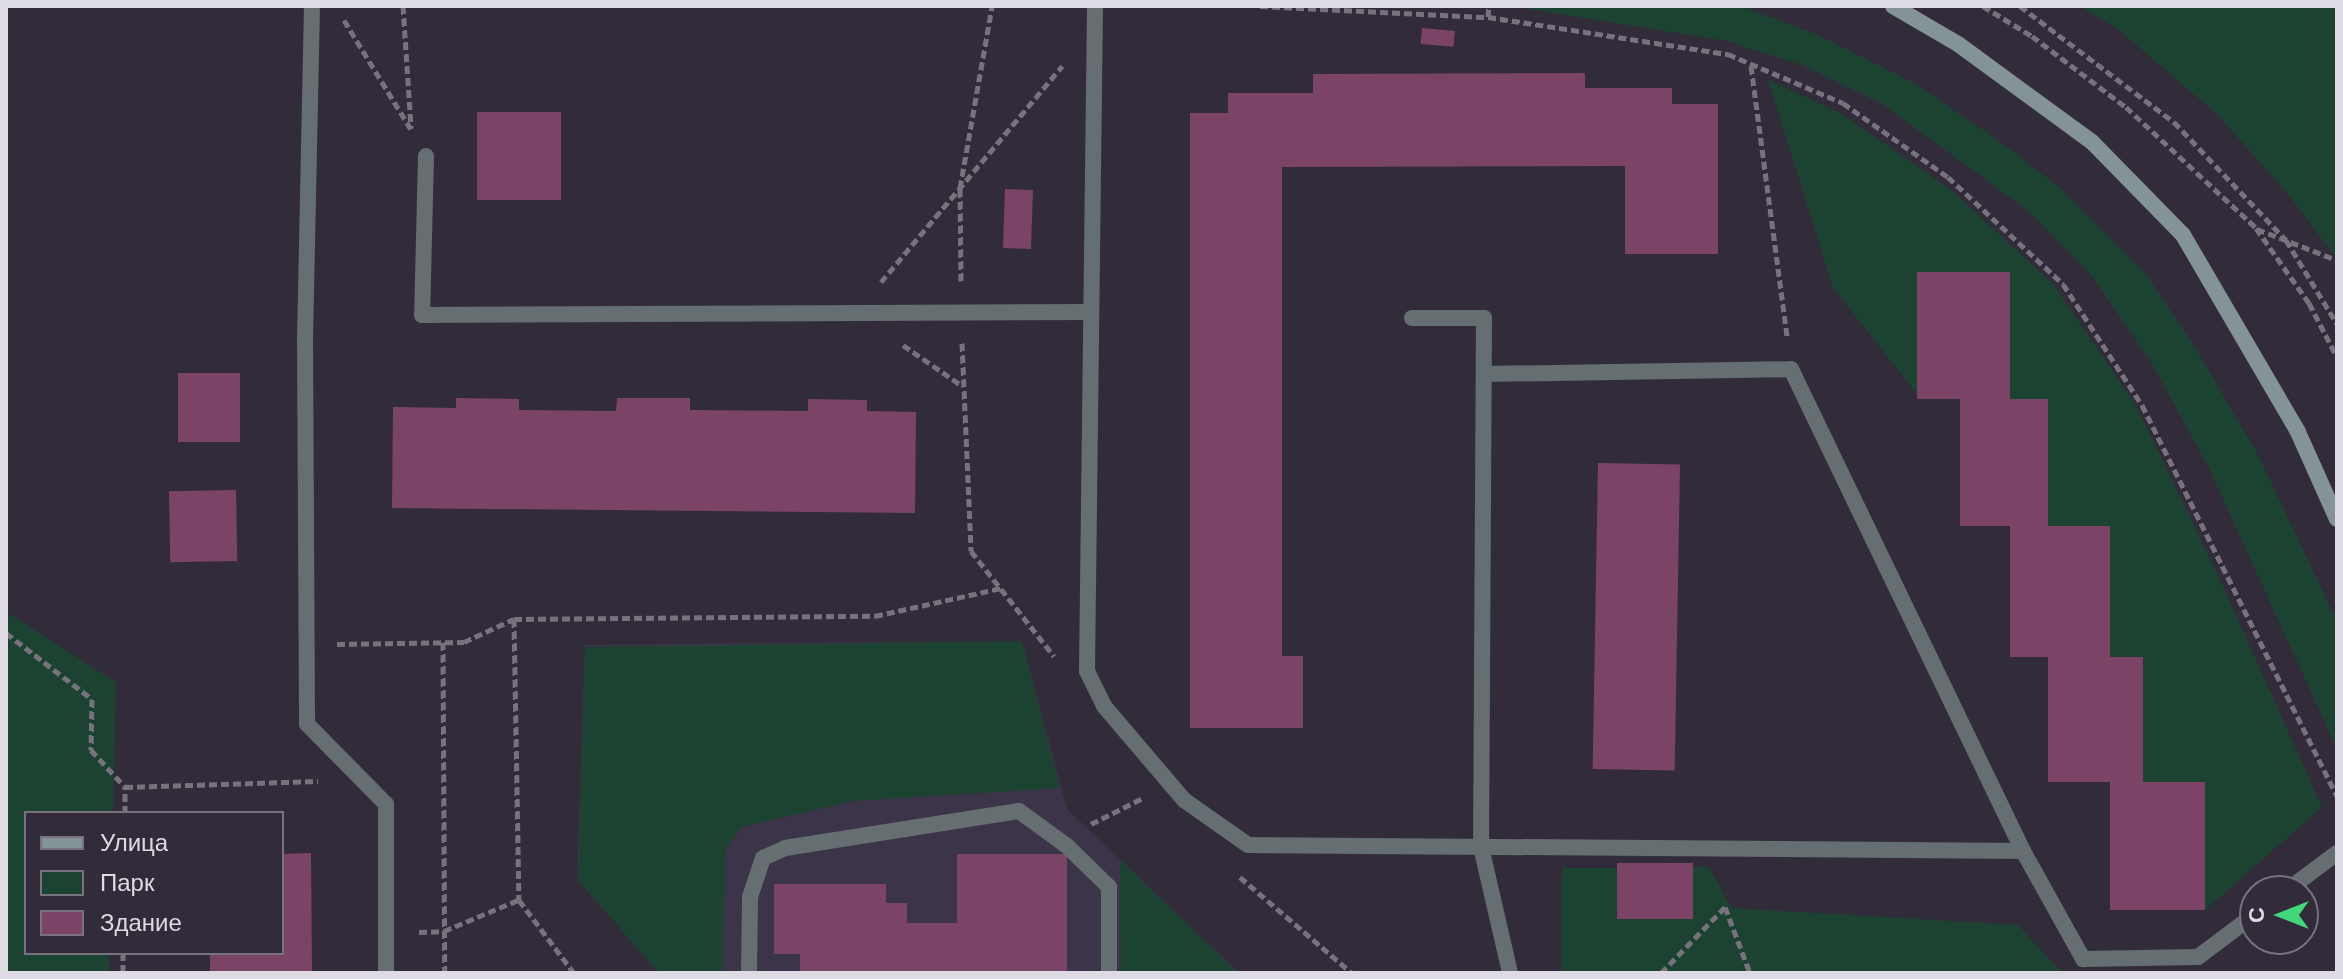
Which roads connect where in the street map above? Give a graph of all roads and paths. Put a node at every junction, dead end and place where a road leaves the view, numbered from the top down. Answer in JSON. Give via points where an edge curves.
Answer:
{"nodes":[{"id":1,"x":312,"y":6,"type":"edge"},
{"id":2,"x":403,"y":6,"type":"edge"},
{"id":3,"x":992,"y":6,"type":"edge"},
{"id":4,"x":1095,"y":6,"type":"edge"},
{"id":5,"x":1260,"y":6,"type":"edge"},
{"id":6,"x":1489,"y":6,"type":"edge"},
{"id":7,"x":1893,"y":6,"type":"edge"},
{"id":8,"x":1983,"y":6,"type":"edge"},
{"id":9,"x":2020,"y":6,"type":"edge"},
{"id":10,"x":1488,"y":17,"type":"junction"},
{"id":11,"x":343,"y":18,"type":"dead end"},
{"id":12,"x":1065,"y":63,"type":"dead end"},
{"id":13,"x":1751,"y":65,"type":"junction"},
{"id":14,"x":426,"y":156,"type":"dead end"},
{"id":15,"x":960,"y":188,"type":"junction"},
{"id":16,"x":2256,"y":228,"type":"junction"},
{"id":17,"x":2286,"y":240,"type":"junction"},
{"id":18,"x":2337,"y":260,"type":"edge"},
{"id":19,"x":1091,"y":312,"type":"junction"},
{"id":20,"x":855,"y":313,"type":"junction"},
{"id":21,"x":1412,"y":318,"type":"dead end"},
{"id":22,"x":2337,"y":324,"type":"edge"},
{"id":23,"x":2337,"y":357,"type":"edge"},
{"id":24,"x":1791,"y":369,"type":"junction"},
{"id":25,"x":1485,"y":374,"type":"junction"},
{"id":26,"x":961,"y":385,"type":"dead end"},
{"id":27,"x":2337,"y":519,"type":"edge"},
{"id":28,"x":1001,"y":588,"type":"dead end"},
{"id":29,"x":514,"y":619,"type":"junction"},
{"id":30,"x":6,"y":633,"type":"edge"},
{"id":31,"x":443,"y":642,"type":"junction"},
{"id":32,"x":306,"y":645,"type":"junction"},
{"id":33,"x":362,"y":780,"type":"junction"},
{"id":34,"x":125,"y":787,"type":"junction"},
{"id":35,"x":2337,"y":796,"type":"edge"},
{"id":36,"x":1146,"y":797,"type":"dead end"},
{"id":37,"x":125,"y":811,"type":"edge"},
{"id":38,"x":1067,"y":846,"type":"junction"},
{"id":39,"x":1481,"y":847,"type":"junction"},
{"id":40,"x":2023,"y":851,"type":"junction"},
{"id":41,"x":2337,"y":853,"type":"edge"},
{"id":42,"x":2307,"y":875,"type":"edge"},
{"id":43,"x":519,"y":900,"type":"junction"},
{"id":44,"x":2239,"y":926,"type":"edge"},
{"id":45,"x":444,"y":931,"type":"junction"},
{"id":46,"x":386,"y":933,"type":"junction"},
{"id":47,"x":386,"y":973,"type":"edge"},
{"id":48,"x":445,"y":973,"type":"edge"},
{"id":49,"x":574,"y":973,"type":"edge"},
{"id":50,"x":749,"y":973,"type":"edge"},
{"id":51,"x":1109,"y":973,"type":"edge"},
{"id":52,"x":1510,"y":973,"type":"edge"},
{"id":53,"x":1661,"y":973,"type":"edge"},
{"id":54,"x":1750,"y":973,"type":"edge"}],
"edges":[{"from":1,"to":32,"type":"lane"},
{"from":2,"to":11,"type":"path","via":[[411,129]]},
{"from":3,"to":15,"type":"path"},
{"from":4,"to":19,"type":"lane"},
{"from":5,"to":10,"type":"path"},
{"from":6,"to":10,"type":"path"},
{"from":7,"to":27,"type":"main road","via":[[1958,44],[2092,142],[2183,235],[2298,432]]},
{"from":8,"to":16,"type":"path","via":[[2126,107]]},
{"from":9,"to":17,"type":"path","via":[[2174,122]]},
{"from":10,"to":13,"type":"path","via":[[1728,54]]},
{"from":12,"to":15,"type":"path"},
{"from":13,"to":24,"type":"path"},
{"from":13,"to":35,"type":"path","via":[[1843,103],[1935,167],[2063,284],[2142,405]]},
{"from":14,"to":20,"type":"lane","via":[[422,315]]},
{"from":15,"to":20,"type":"path"},
{"from":16,"to":17,"type":"path"},
{"from":16,"to":23,"type":"path","via":[[2309,303]]},
{"from":17,"to":18,"type":"path"},
{"from":17,"to":22,"type":"path"},
{"from":19,"to":20,"type":"lane"},
{"from":19,"to":39,"type":"lane","via":[[1087,671],[1104,706],[1184,800],[1248,845]]},
{"from":20,"to":26,"type":"path"},
{"from":21,"to":25,"type":"lane","via":[[1484,318]]},
{"from":24,"to":25,"type":"lane"},
{"from":24,"to":40,"type":"lane"},
{"from":25,"to":39,"type":"lane"},
{"from":28,"to":29,"type":"path","via":[[875,616]]},
{"from":29,"to":31,"type":"path","via":[[464,642]]},
{"from":29,"to":43,"type":"path"},
{"from":30,"to":34,"type":"path","via":[[92,699],[91,750]]},
{"from":31,"to":32,"type":"path"},
{"from":31,"to":45,"type":"path"},
{"from":32,"to":33,"type":"lane","via":[[307,724]]},
{"from":33,"to":34,"type":"path"},
{"from":33,"to":46,"type":"lane","via":[[386,804]]},
{"from":34,"to":37,"type":"path"},
{"from":36,"to":38,"type":"path","via":[[1085,826]]},
{"from":38,"to":50,"type":"lane","via":[[1019,811],[785,848],[763,858],[750,897]]},
{"from":38,"to":51,"type":"lane","via":[[1109,887]]},
{"from":39,"to":40,"type":"lane"},
{"from":39,"to":52,"type":"lane"},
{"from":40,"to":44,"type":"lane","via":[[2083,959],[2198,957]]},
{"from":41,"to":42,"type":"lane"},
{"from":43,"to":45,"type":"path"},
{"from":43,"to":49,"type":"path"},
{"from":45,"to":46,"type":"path"},
{"from":45,"to":48,"type":"path"},
{"from":46,"to":47,"type":"lane"},
{"from":53,"to":54,"type":"path","via":[[1725,907]]}]}
